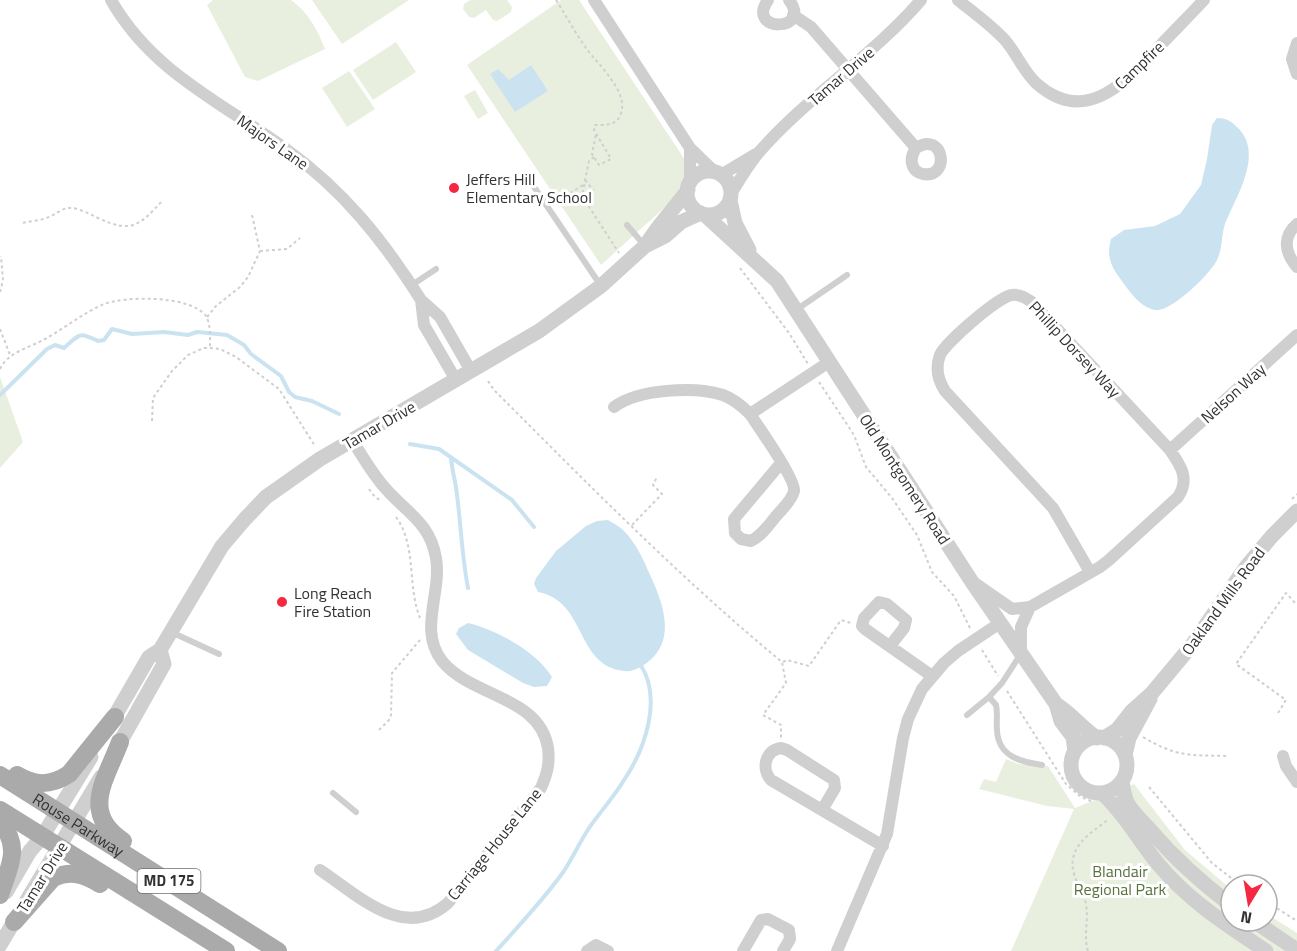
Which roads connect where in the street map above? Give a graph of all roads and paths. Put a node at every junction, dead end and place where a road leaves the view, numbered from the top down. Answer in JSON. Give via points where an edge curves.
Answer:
{"nodes":[{"id":1,"x":111,"y":0,"type":"edge"},
{"id":2,"x":556,"y":0,"type":"edge"},
{"id":3,"x":594,"y":0,"type":"edge"},
{"id":4,"x":768,"y":0,"type":"edge"},
{"id":5,"x":789,"y":0,"type":"edge"},
{"id":6,"x":921,"y":0,"type":"edge"},
{"id":7,"x":958,"y":0,"type":"edge"},
{"id":8,"x":1204,"y":0,"type":"edge"},
{"id":9,"x":793,"y":15,"type":"junction"},
{"id":10,"x":1297,"y":43,"type":"edge"},
{"id":11,"x":849,"y":70,"type":"junction"},
{"id":12,"x":1297,"y":75,"type":"edge"},
{"id":13,"x":596,"y":134,"type":"junction"},
{"id":14,"x":690,"y":148,"type":"junction"},
{"id":15,"x":916,"y":148,"type":"dead end"},
{"id":16,"x":759,"y":152,"type":"junction"},
{"id":17,"x":594,"y":157,"type":"junction"},
{"id":18,"x":718,"y":173,"type":"junction"},
{"id":19,"x":526,"y":175,"type":"dead end"},
{"id":20,"x":585,"y":180,"type":"junction"},
{"id":21,"x":584,"y":184,"type":"junction"},
{"id":22,"x":689,"y":186,"type":"junction"},
{"id":23,"x":594,"y":191,"type":"dead end"},
{"id":24,"x":731,"y":197,"type":"junction"},
{"id":25,"x":163,"y":200,"type":"dead end"},
{"id":26,"x":555,"y":203,"type":"dead end"},
{"id":27,"x":703,"y":214,"type":"junction"},
{"id":28,"x":252,"y":215,"type":"dead end"},
{"id":29,"x":23,"y":223,"type":"dead end"},
{"id":30,"x":1297,"y":224,"type":"edge"},
{"id":31,"x":627,"y":225,"type":"dead end"},
{"id":32,"x":300,"y":238,"type":"dead end"},
{"id":33,"x":645,"y":246,"type":"junction"},
{"id":34,"x":260,"y":251,"type":"junction"},
{"id":35,"x":619,"y":253,"type":"dead end"},
{"id":36,"x":1,"y":256,"type":"edge"},
{"id":37,"x":751,"y":256,"type":"junction"},
{"id":38,"x":1297,"y":267,"type":"edge"},
{"id":39,"x":436,"y":268,"type":"dead end"},
{"id":40,"x":740,"y":268,"type":"dead end"},
{"id":41,"x":847,"y":275,"type":"dead end"},
{"id":42,"x":412,"y":285,"type":"junction"},
{"id":43,"x":601,"y":286,"type":"junction"},
{"id":44,"x":0,"y":292,"type":"edge"},
{"id":45,"x":421,"y":300,"type":"junction"},
{"id":46,"x":796,"y":310,"type":"junction"},
{"id":47,"x":207,"y":317,"type":"junction"},
{"id":48,"x":0,"y":329,"type":"edge"},
{"id":49,"x":1297,"y":335,"type":"edge"},
{"id":50,"x":210,"y":348,"type":"junction"},
{"id":51,"x":10,"y":356,"type":"junction"},
{"id":52,"x":829,"y":362,"type":"junction"},
{"id":53,"x":808,"y":364,"type":"dead end"},
{"id":54,"x":0,"y":369,"type":"edge"},
{"id":55,"x":471,"y":371,"type":"junction"},
{"id":56,"x":818,"y":379,"type":"dead end"},
{"id":57,"x":456,"y":380,"type":"junction"},
{"id":58,"x":488,"y":381,"type":"dead end"},
{"id":59,"x":614,"y":407,"type":"dead end"},
{"id":60,"x":750,"y":414,"type":"junction"},
{"id":61,"x":152,"y":422,"type":"dead end"},
{"id":62,"x":352,"y":440,"type":"junction"},
{"id":63,"x":1170,"y":450,"type":"junction"},
{"id":64,"x":320,"y":459,"type":"junction"},
{"id":65,"x":781,"y":463,"type":"junction"},
{"id":66,"x":657,"y":477,"type":"dead end"},
{"id":67,"x":368,"y":488,"type":"dead end"},
{"id":68,"x":386,"y":505,"type":"dead end"},
{"id":69,"x":391,"y":510,"type":"dead end"},
{"id":70,"x":1297,"y":511,"type":"edge"},
{"id":71,"x":632,"y":525,"type":"junction"},
{"id":72,"x":1089,"y":572,"type":"junction"},
{"id":73,"x":972,"y":582,"type":"junction"},
{"id":74,"x":1297,"y":604,"type":"edge"},
{"id":75,"x":1030,"y":607,"type":"junction"},
{"id":76,"x":419,"y":618,"type":"dead end"},
{"id":77,"x":1000,"y":623,"type":"junction"},
{"id":78,"x":862,"y":626,"type":"junction"},
{"id":79,"x":171,"y":632,"type":"junction"},
{"id":80,"x":972,"y":633,"type":"dead end"},
{"id":81,"x":422,"y":638,"type":"dead end"},
{"id":82,"x":979,"y":645,"type":"dead end"},
{"id":83,"x":890,"y":646,"type":"junction"},
{"id":84,"x":160,"y":650,"type":"junction"},
{"id":85,"x":219,"y":654,"type":"dead end"},
{"id":86,"x":1021,"y":654,"type":"junction"},
{"id":87,"x":782,"y":662,"type":"junction"},
{"id":88,"x":932,"y":676,"type":"junction"},
{"id":89,"x":1002,"y":682,"type":"junction"},
{"id":90,"x":1152,"y":693,"type":"junction"},
{"id":91,"x":989,"y":697,"type":"junction"},
{"id":92,"x":1056,"y":704,"type":"junction"},
{"id":93,"x":1278,"y":713,"type":"dead end"},
{"id":94,"x":967,"y":715,"type":"dead end"},
{"id":95,"x":115,"y":717,"type":"junction"},
{"id":96,"x":379,"y":730,"type":"dead end"},
{"id":97,"x":1141,"y":736,"type":"dead end"},
{"id":98,"x":1100,"y":738,"type":"junction"},
{"id":99,"x":120,"y":742,"type":"junction"},
{"id":100,"x":781,"y":748,"type":"junction"},
{"id":101,"x":1075,"y":752,"type":"junction"},
{"id":102,"x":1125,"y":755,"type":"junction"},
{"id":103,"x":1226,"y":756,"type":"dead end"},
{"id":104,"x":1284,"y":756,"type":"dead end"},
{"id":105,"x":0,"y":764,"type":"edge"},
{"id":106,"x":1042,"y":765,"type":"dead end"},
{"id":107,"x":0,"y":775,"type":"edge"},
{"id":108,"x":1122,"y":781,"type":"junction"},
{"id":109,"x":1297,"y":782,"type":"edge"},
{"id":110,"x":1149,"y":787,"type":"dead end"},
{"id":111,"x":333,"y":793,"type":"dead end"},
{"id":112,"x":1101,"y":799,"type":"junction"},
{"id":113,"x":0,"y":810,"type":"edge"},
{"id":114,"x":822,"y":810,"type":"junction"},
{"id":115,"x":58,"y":811,"type":"junction"},
{"id":116,"x":356,"y":812,"type":"dead end"},
{"id":117,"x":1111,"y":817,"type":"dead end"},
{"id":118,"x":76,"y":821,"type":"junction"},
{"id":119,"x":0,"y":822,"type":"edge"},
{"id":120,"x":42,"y":837,"type":"junction"},
{"id":121,"x":883,"y":846,"type":"junction"},
{"id":122,"x":60,"y":847,"type":"junction"},
{"id":123,"x":320,"y":870,"type":"dead end"},
{"id":124,"x":1225,"y":873,"type":"edge"},
{"id":125,"x":0,"y":895,"type":"edge"},
{"id":126,"x":1219,"y":896,"type":"edge"},
{"id":127,"x":0,"y":902,"type":"edge"},
{"id":128,"x":1279,"y":910,"type":"edge"},
{"id":129,"x":1297,"y":921,"type":"edge"},
{"id":130,"x":14,"y":922,"type":"junction"},
{"id":131,"x":1272,"y":933,"type":"joint"},
{"id":132,"x":0,"y":945,"type":"edge"},
{"id":133,"x":223,"y":949,"type":"edge"},
{"id":134,"x":1261,"y":950,"type":"edge"},
{"id":135,"x":1297,"y":950,"type":"edge"},
{"id":136,"x":278,"y":951,"type":"edge"},
{"id":137,"x":586,"y":951,"type":"edge"},
{"id":138,"x":608,"y":951,"type":"edge"},
{"id":139,"x":743,"y":951,"type":"edge"},
{"id":140,"x":783,"y":951,"type":"edge"},
{"id":141,"x":837,"y":951,"type":"edge"},
{"id":142,"x":1088,"y":951,"type":"edge"}],
"edges":[{"from":1,"to":42,"type":"street","name":"Majors Lane","via":[[157,59],[329,183],[368,224]]},
{"from":2,"to":13,"type":"path","via":[[611,79],[621,100],[619,118],[611,124],[595,124]]},
{"from":3,"to":14,"type":"street"},
{"from":4,"to":9,"type":"street","via":[[764,13],[773,24],[786,24]]},
{"from":5,"to":9,"type":"street","via":[[794,7]]},
{"from":6,"to":11,"type":"street","name":"Tamar Drive"},
{"from":7,"to":8,"type":"street","name":"Campfire","via":[[1004,39],[1034,81],[1053,95],[1074,101],[1096,99],[1126,82]]},
{"from":9,"to":11,"type":"street","via":[[811,27]]},
{"from":10,"to":12,"type":"street","via":[[1292,59]]},
{"from":11,"to":15,"type":"street"},
{"from":11,"to":16,"type":"street","name":"Tamar Drive"},
{"from":13,"to":17,"type":"path"},
{"from":13,"to":17,"type":"path","via":[[611,159],[600,165]]},
{"from":14,"to":18,"type":"street"},
{"from":14,"to":22,"type":"street"},
{"from":16,"to":18,"type":"street","name":"Tamar Drive"},
{"from":16,"to":24,"type":"street","name":"Tamar Drive"},
{"from":17,"to":20,"type":"path","via":[[588,161]]},
{"from":18,"to":22,"type":"street","via":[[702,173]]},
{"from":18,"to":24,"type":"street","via":[[727,181]]},
{"from":19,"to":43,"type":"lane"},
{"from":20,"to":21,"type":"path"},
{"from":20,"to":23,"type":"path"},
{"from":21,"to":26,"type":"path"},
{"from":21,"to":35,"type":"path","via":[[582,196]]},
{"from":22,"to":27,"type":"street","via":[[691,205]]},
{"from":22,"to":33,"type":"street","name":"Tamar Drive"},
{"from":24,"to":27,"type":"street","via":[[722,211]]},
{"from":24,"to":37,"type":"street","name":"Old Montgomery Road","via":[[735,223]]},
{"from":25,"to":29,"type":"path","via":[[138,225],[103,220],[73,208]]},
{"from":27,"to":33,"type":"street","name":"Tamar Drive","via":[[681,222]]},
{"from":27,"to":37,"type":"street","name":"Old Montgomery Road"},
{"from":28,"to":34,"type":"path"},
{"from":30,"to":38,"type":"street","via":[[1286,247]]},
{"from":31,"to":33,"type":"lane"},
{"from":32,"to":34,"type":"path","via":[[287,249]]},
{"from":33,"to":43,"type":"street","name":"Tamar Drive"},
{"from":34,"to":47,"type":"path","via":[[244,282]]},
{"from":36,"to":44,"type":"path"},
{"from":37,"to":46,"type":"street","name":"Old Montgomery Road","via":[[777,281]]},
{"from":39,"to":42,"type":"lane"},
{"from":40,"to":53,"type":"path"},
{"from":41,"to":46,"type":"lane"},
{"from":42,"to":45,"type":"street","name":"Majors Lane"},
{"from":43,"to":55,"type":"street","name":"Tamar Drive","via":[[539,331]]},
{"from":45,"to":55,"type":"street","name":"Majors Lane","via":[[440,317]]},
{"from":45,"to":57,"type":"street","name":"Majors Lane","via":[[424,325]]},
{"from":46,"to":52,"type":"street","name":"Old Montgomery Road"},
{"from":47,"to":50,"type":"path"},
{"from":47,"to":51,"type":"path","via":[[182,303],[117,301],[96,308]]},
{"from":48,"to":51,"type":"path"},
{"from":49,"to":63,"type":"street","name":"Nelson Way"},
{"from":50,"to":61,"type":"path","via":[[188,355],[172,371],[153,398]]},
{"from":50,"to":64,"type":"path","via":[[236,357],[279,389]]},
{"from":51,"to":54,"type":"path"},
{"from":52,"to":60,"type":"street"},
{"from":52,"to":73,"type":"street","name":"Old Montgomery Road"},
{"from":55,"to":57,"type":"street","name":"Tamar Drive"},
{"from":56,"to":80,"type":"path","via":[[854,435],[866,467],[917,535],[932,572],[954,596]]},
{"from":57,"to":62,"type":"street","name":"Tamar Drive"},
{"from":58,"to":71,"type":"path"},
{"from":59,"to":60,"type":"street","via":[[647,393],[696,391],[724,395]]},
{"from":60,"to":65,"type":"street"},
{"from":62,"to":64,"type":"street","name":"Tamar Drive"},
{"from":62,"to":123,"type":"street","name":"Carriage House Lane","via":[[386,490],[424,527],[430,541],[436,558],[432,639],[442,661],[534,719],[547,740],[549,765],[541,788],[448,903],[432,914],[414,919],[393,916]]},
{"from":63,"to":72,"type":"street","name":"Phillip Dorsey Way","via":[[1184,473],[1183,490],[1109,560]]},
{"from":63,"to":72,"type":"street","name":"Phillip Dorsey Way","via":[[1026,297],[1013,295],[1001,299],[941,353],[937,369],[945,391],[1053,508]]},
{"from":64,"to":79,"type":"street","name":"Tamar Drive","via":[[266,497],[244,519],[219,551]]},
{"from":65,"to":65,"type":"street","via":[[793,483],[794,493],[761,535],[751,541],[741,539],[735,533],[734,519]]},
{"from":66,"to":71,"type":"path","via":[[653,485],[662,494]]},
{"from":67,"to":68,"type":"path"},
{"from":69,"to":76,"type":"path","via":[[407,542]]},
{"from":70,"to":90,"type":"street","name":"Oakland Mills Road","via":[[1246,567],[1192,645]]},
{"from":71,"to":87,"type":"path","via":[[724,614]]},
{"from":72,"to":75,"type":"street","name":"Phillip Dorsey Way"},
{"from":73,"to":75,"type":"street","via":[[1012,609]]},
{"from":73,"to":77,"type":"street","name":"Old Montgomery Road"},
{"from":74,"to":93,"type":"path","via":[[1286,593],[1236,664],[1286,700]]},
{"from":75,"to":86,"type":"street","via":[[1021,627]]},
{"from":77,"to":86,"type":"street","name":"Old Montgomery Road"},
{"from":77,"to":88,"type":"street","via":[[958,651]]},
{"from":78,"to":83,"type":"street"},
{"from":78,"to":83,"type":"street","via":[[879,602],[904,616],[907,624]]},
{"from":78,"to":87,"type":"path","via":[[841,620],[809,666]]},
{"from":79,"to":84,"type":"street","name":"Tamar Drive"},
{"from":79,"to":85,"type":"lane"},
{"from":81,"to":96,"type":"path","via":[[392,673],[391,715]]},
{"from":82,"to":89,"type":"path"},
{"from":83,"to":88,"type":"street"},
{"from":84,"to":95,"type":"street","name":"Tamar Drive","via":[[149,657]]},
{"from":84,"to":99,"type":"street","name":"Tamar Drive","via":[[164,664]]},
{"from":86,"to":89,"type":"lane"},
{"from":86,"to":92,"type":"street","name":"Old Montgomery Road"},
{"from":87,"to":100,"type":"path","via":[[786,683],[763,715],[781,725]]},
{"from":88,"to":121,"type":"street","via":[[916,702],[903,738]]},
{"from":89,"to":91,"type":"lane"},
{"from":89,"to":112,"type":"path","via":[[1066,784],[1082,797]]},
{"from":90,"to":98,"type":"street","name":"Oakland Mills Road","via":[[1117,730]]},
{"from":90,"to":102,"type":"street","name":"Oakland Mills Road","via":[[1129,738]]},
{"from":91,"to":94,"type":"lane"},
{"from":91,"to":106,"type":"lane","via":[[996,705],[999,742],[1004,751],[1024,762]]},
{"from":92,"to":98,"type":"street","name":"Old Montgomery Road"},
{"from":92,"to":101,"type":"street","name":"Old Montgomery Road","via":[[1061,721],[1073,737]]},
{"from":95,"to":105,"type":"main road","via":[[61,780],[34,783]]},
{"from":95,"to":115,"type":"street","name":"Tamar Drive"},
{"from":97,"to":103,"type":"path","via":[[1182,755]]},
{"from":98,"to":101,"type":"street","via":[[1083,742]]},
{"from":98,"to":102,"type":"street","via":[[1116,744]]},
{"from":99,"to":118,"type":"street","name":"Tamar Drive"},
{"from":99,"to":136,"type":"main road","via":[[99,796],[99,807],[111,833],[218,902]]},
{"from":100,"to":114,"type":"street","via":[[834,780],[835,788]]},
{"from":100,"to":114,"type":"street","via":[[772,751],[766,760],[765,774]]},
{"from":101,"to":112,"type":"street","via":[[1071,765],[1077,783]]},
{"from":102,"to":108,"type":"street","via":[[1127,768]]},
{"from":104,"to":109,"type":"street"},
{"from":107,"to":115,"type":"main road","name":"Rouse Parkway","number":"MD 175"},
{"from":108,"to":112,"type":"street"},
{"from":108,"to":126,"type":"street","via":[[1123,793],[1139,818],[1176,860]]},
{"from":110,"to":124,"type":"path"},
{"from":111,"to":116,"type":"lane"},
{"from":112,"to":134,"type":"street","via":[[1132,828],[1183,891]]},
{"from":113,"to":120,"type":"main road","name":"Rouse Parkway","number":"MD 175"},
{"from":114,"to":121,"type":"street"},
{"from":115,"to":118,"type":"main road","name":"Rouse Parkway","number":"MD 175"},
{"from":115,"to":120,"type":"street","name":"Tamar Drive"},
{"from":117,"to":142,"type":"path","via":[[1082,840],[1073,854],[1074,874],[1086,901]]},
{"from":118,"to":122,"type":"street","name":"Tamar Drive"},
{"from":118,"to":136,"type":"main road","name":"Rouse Parkway","number":"MD 175"},
{"from":119,"to":125,"type":"main road","via":[[13,844]]},
{"from":120,"to":122,"type":"main road","name":"Rouse Parkway","number":"MD 175"},
{"from":120,"to":127,"type":"street","name":"Tamar Drive"},
{"from":121,"to":141,"type":"street"},
{"from":122,"to":130,"type":"street","name":"Tamar Drive"},
{"from":122,"to":133,"type":"main road","name":"Rouse Parkway","number":"MD 175"},
{"from":128,"to":129,"type":"path"},
{"from":130,"to":132,"type":"street","name":"Tamar Drive"},
{"from":130,"to":133,"type":"main road","via":[[53,878],[81,874],[151,915]]},
{"from":131,"to":134,"type":"lane"},
{"from":131,"to":135,"type":"street"},
{"from":137,"to":138,"type":"street","via":[[596,945]]},
{"from":139,"to":140,"type":"street","via":[[761,920],[768,919],[789,930],[790,939]]}]}
